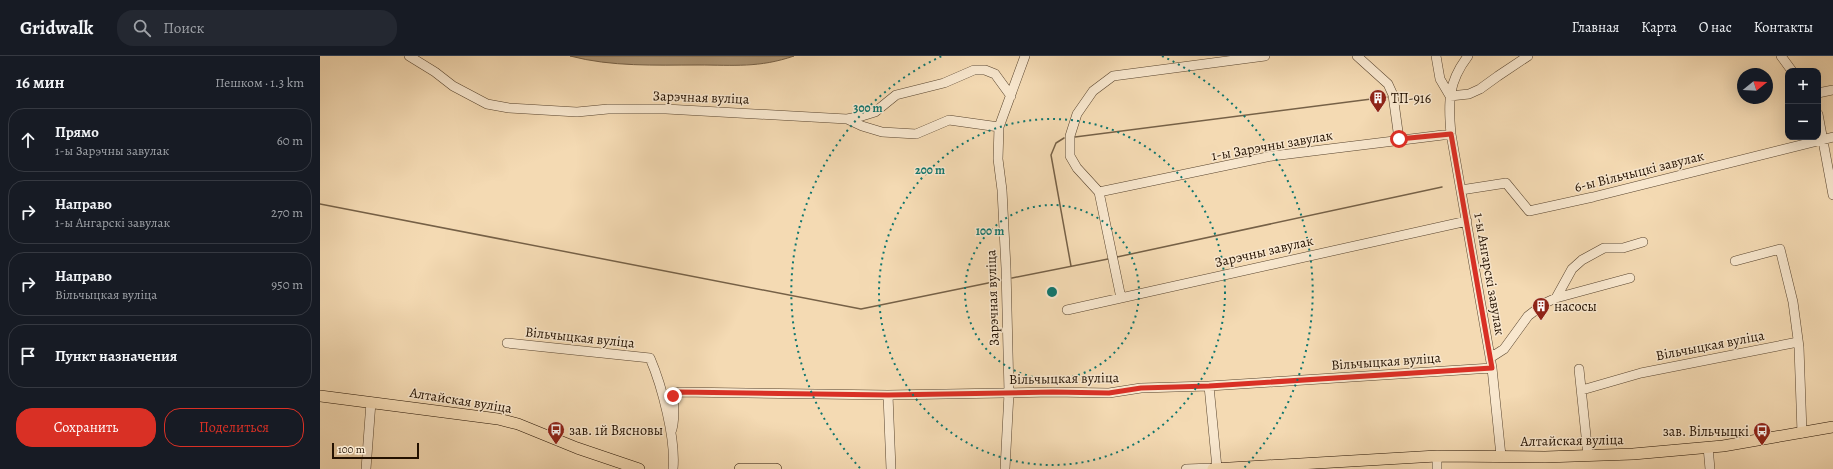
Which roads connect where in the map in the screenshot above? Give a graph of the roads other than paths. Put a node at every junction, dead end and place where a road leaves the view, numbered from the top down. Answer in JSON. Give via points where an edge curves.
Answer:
{"nodes":[{"id":1,"x":409,"y":56,"type":"edge"},
{"id":2,"x":1025,"y":56,"type":"edge"},
{"id":3,"x":1265,"y":56,"type":"edge"},
{"id":4,"x":1357,"y":56,"type":"edge"},
{"id":5,"x":1468,"y":56,"type":"edge"},
{"id":6,"x":1528,"y":56,"type":"edge"},
{"id":7,"x":1781,"y":56,"type":"edge"},
{"id":8,"x":1435,"y":57,"type":"edge"},
{"id":9,"x":1790,"y":68,"type":"edge"},
{"id":10,"x":1833,"y":90,"type":"edge"},
{"id":11,"x":1821,"y":92,"type":"edge"},
{"id":12,"x":1010,"y":96,"type":"junction"},
{"id":13,"x":1450,"y":96,"type":"junction"},
{"id":14,"x":846,"y":118,"type":"junction"},
{"id":15,"x":999,"y":127,"type":"junction"},
{"id":16,"x":1821,"y":129,"type":"edge"},
{"id":17,"x":1451,"y":134,"type":"junction"},
{"id":18,"x":1833,"y":137,"type":"edge"},
{"id":19,"x":1399,"y":139,"type":"junction"},
{"id":20,"x":1823,"y":139,"type":"junction"},
{"id":21,"x":1461,"y":190,"type":"junction"},
{"id":22,"x":1098,"y":192,"type":"junction"},
{"id":23,"x":1833,"y":195,"type":"edge"},
{"id":24,"x":1467,"y":221,"type":"junction"},
{"id":25,"x":1643,"y":242,"type":"dead end"},
{"id":26,"x":1735,"y":261,"type":"dead end"},
{"id":27,"x":1630,"y":278,"type":"dead end"},
{"id":28,"x":1121,"y":298,"type":"junction"},
{"id":29,"x":1556,"y":298,"type":"junction"},
{"id":30,"x":1067,"y":310,"type":"dead end"},
{"id":31,"x":1798,"y":342,"type":"junction"},
{"id":32,"x":507,"y":343,"type":"dead end"},
{"id":33,"x":1491,"y":363,"type":"junction"},
{"id":34,"x":1579,"y":368,"type":"dead end"},
{"id":35,"x":1209,"y":386,"type":"junction"},
{"id":36,"x":1582,"y":390,"type":"junction"},
{"id":37,"x":1009,"y":393,"type":"junction"},
{"id":38,"x":888,"y":395,"type":"junction"},
{"id":39,"x":320,"y":396,"type":"edge"},
{"id":40,"x":371,"y":402,"type":"junction"},
{"id":41,"x":1833,"y":427,"type":"edge"},
{"id":42,"x":671,"y":432,"type":"junction"},
{"id":43,"x":1802,"y":433,"type":"junction"},
{"id":44,"x":1708,"y":447,"type":"junction"},
{"id":45,"x":1588,"y":455,"type":"junction"},
{"id":46,"x":1437,"y":456,"type":"junction"},
{"id":47,"x":1501,"y":456,"type":"junction"},
{"id":48,"x":1215,"y":468,"type":"edge"},
{"id":49,"x":366,"y":469,"type":"edge"},
{"id":50,"x":639,"y":469,"type":"edge"},
{"id":51,"x":674,"y":469,"type":"edge"},
{"id":52,"x":740,"y":469,"type":"edge"},
{"id":53,"x":776,"y":469,"type":"edge"},
{"id":54,"x":891,"y":469,"type":"edge"},
{"id":55,"x":1005,"y":469,"type":"edge"},
{"id":56,"x":1186,"y":469,"type":"edge"},
{"id":57,"x":1437,"y":469,"type":"edge"},
{"id":58,"x":1710,"y":469,"type":"edge"}],
"edges":[{"from":1,"to":14,"type":"street","name":"Зарэчная вуліца","via":[[453,86],[487,104],[509,108],[577,112],[666,109]]},
{"from":2,"to":12,"type":"street","name":"Зарэчная вуліца"},
{"from":3,"to":22,"type":"street","via":[[1125,74],[1113,76],[1104,82],[1093,91],[1077,114],[1070,136],[1070,156]]},
{"from":4,"to":19,"type":"street","via":[[1388,84],[1393,95]]},
{"from":5,"to":13,"type":"street","name":"1-ы Ангарскі завулак","via":[[1456,74]]},
{"from":6,"to":13,"type":"street","via":[[1480,89],[1469,94]]},
{"from":7,"to":9,"type":"street"},
{"from":8,"to":13,"type":"street","via":[[1440,79]]},
{"from":10,"to":11,"type":"street"},
{"from":12,"to":14,"type":"street","via":[[995,74],[985,70],[974,70],[944,83],[896,96],[875,112]]},
{"from":12,"to":15,"type":"street","name":"Зарэчная вуліца"},
{"from":13,"to":17,"type":"street","name":"1-ы Ангарскі завулак"},
{"from":14,"to":15,"type":"street","name":"Зарэчная вуліца","via":[[882,132],[916,134],[949,120]]},
{"from":15,"to":37,"type":"street","name":"Зарэчная вуліца","via":[[998,159],[1006,268]]},
{"from":16,"to":20,"type":"street"},
{"from":17,"to":19,"type":"street","name":"1-ы Зарэчны завулак"},
{"from":17,"to":21,"type":"street","name":"1-ы Ангарскі завулак"},
{"from":18,"to":20,"type":"street","name":"6-ы Вільчыцкі завулак"},
{"from":19,"to":22,"type":"street","name":"1-ы Зарэчны завулак","via":[[1272,156]]},
{"from":20,"to":21,"type":"street","name":"6-ы Вільчыцкі завулак","via":[[1593,197],[1529,210],[1506,183]]},
{"from":20,"to":23,"type":"street"},
{"from":21,"to":24,"type":"street","name":"1-ы Ангарскі завулак"},
{"from":22,"to":28,"type":"street"},
{"from":24,"to":28,"type":"street","name":"Зарэчны завулак"},
{"from":24,"to":33,"type":"street","name":"1-ы Ангарскі завулак"},
{"from":25,"to":29,"type":"street","via":[[1623,248],[1604,248],[1582,260],[1572,270]]},
{"from":26,"to":31,"type":"street","via":[[1780,249],[1793,302]]},
{"from":27,"to":29,"type":"street"},
{"from":28,"to":30,"type":"street","name":"Зарэчны завулак"},
{"from":29,"to":33,"type":"street","via":[[1528,316]]},
{"from":31,"to":36,"type":"street","name":"Вільчыцкая вуліца","via":[[1641,373]]},
{"from":31,"to":43,"type":"street"},
{"from":32,"to":42,"type":"street","name":"Вільчыцкая вуліца","via":[[650,358]]},
{"from":33,"to":35,"type":"street","name":"Вільчыцкая вуліца"},
{"from":33,"to":47,"type":"street","name":"1-ы Ангарскі завулак"},
{"from":34,"to":36,"type":"street"},
{"from":35,"to":37,"type":"street","name":"Вільчыцкая вуліца","via":[[1141,388],[1109,393]]},
{"from":35,"to":48,"type":"street"},
{"from":36,"to":45,"type":"street"},
{"from":37,"to":38,"type":"street","name":"Вільчыцкая вуліца"},
{"from":37,"to":55,"type":"street","name":"Зарэчная вуліца"},
{"from":38,"to":42,"type":"street","name":"Вільчыцкая вуліца","via":[[679,392],[673,396],[675,417]]},
{"from":38,"to":54,"type":"street"},
{"from":39,"to":40,"type":"main road","name":"Алтайская вуліца"},
{"from":40,"to":49,"type":"street"},
{"from":40,"to":50,"type":"main road","name":"Алтайская вуліца","via":[[498,419]]},
{"from":41,"to":43,"type":"main road","name":"Алтайская вуліца"},
{"from":42,"to":51,"type":"street"},
{"from":43,"to":44,"type":"main road","name":"Алтайская вуліца"},
{"from":44,"to":45,"type":"main road","name":"Алтайская вуліца"},
{"from":44,"to":58,"type":"street"},
{"from":45,"to":47,"type":"main road","name":"Алтайская вуліца"},
{"from":46,"to":47,"type":"main road","name":"Алтайская вуліца"},
{"from":46,"to":48,"type":"main road","name":"Алтайская вуліца"},
{"from":46,"to":57,"type":"street"},
{"from":48,"to":56,"type":"street","name":"Алтайская вуліца"},
{"from":52,"to":53,"type":"main road"}]}
